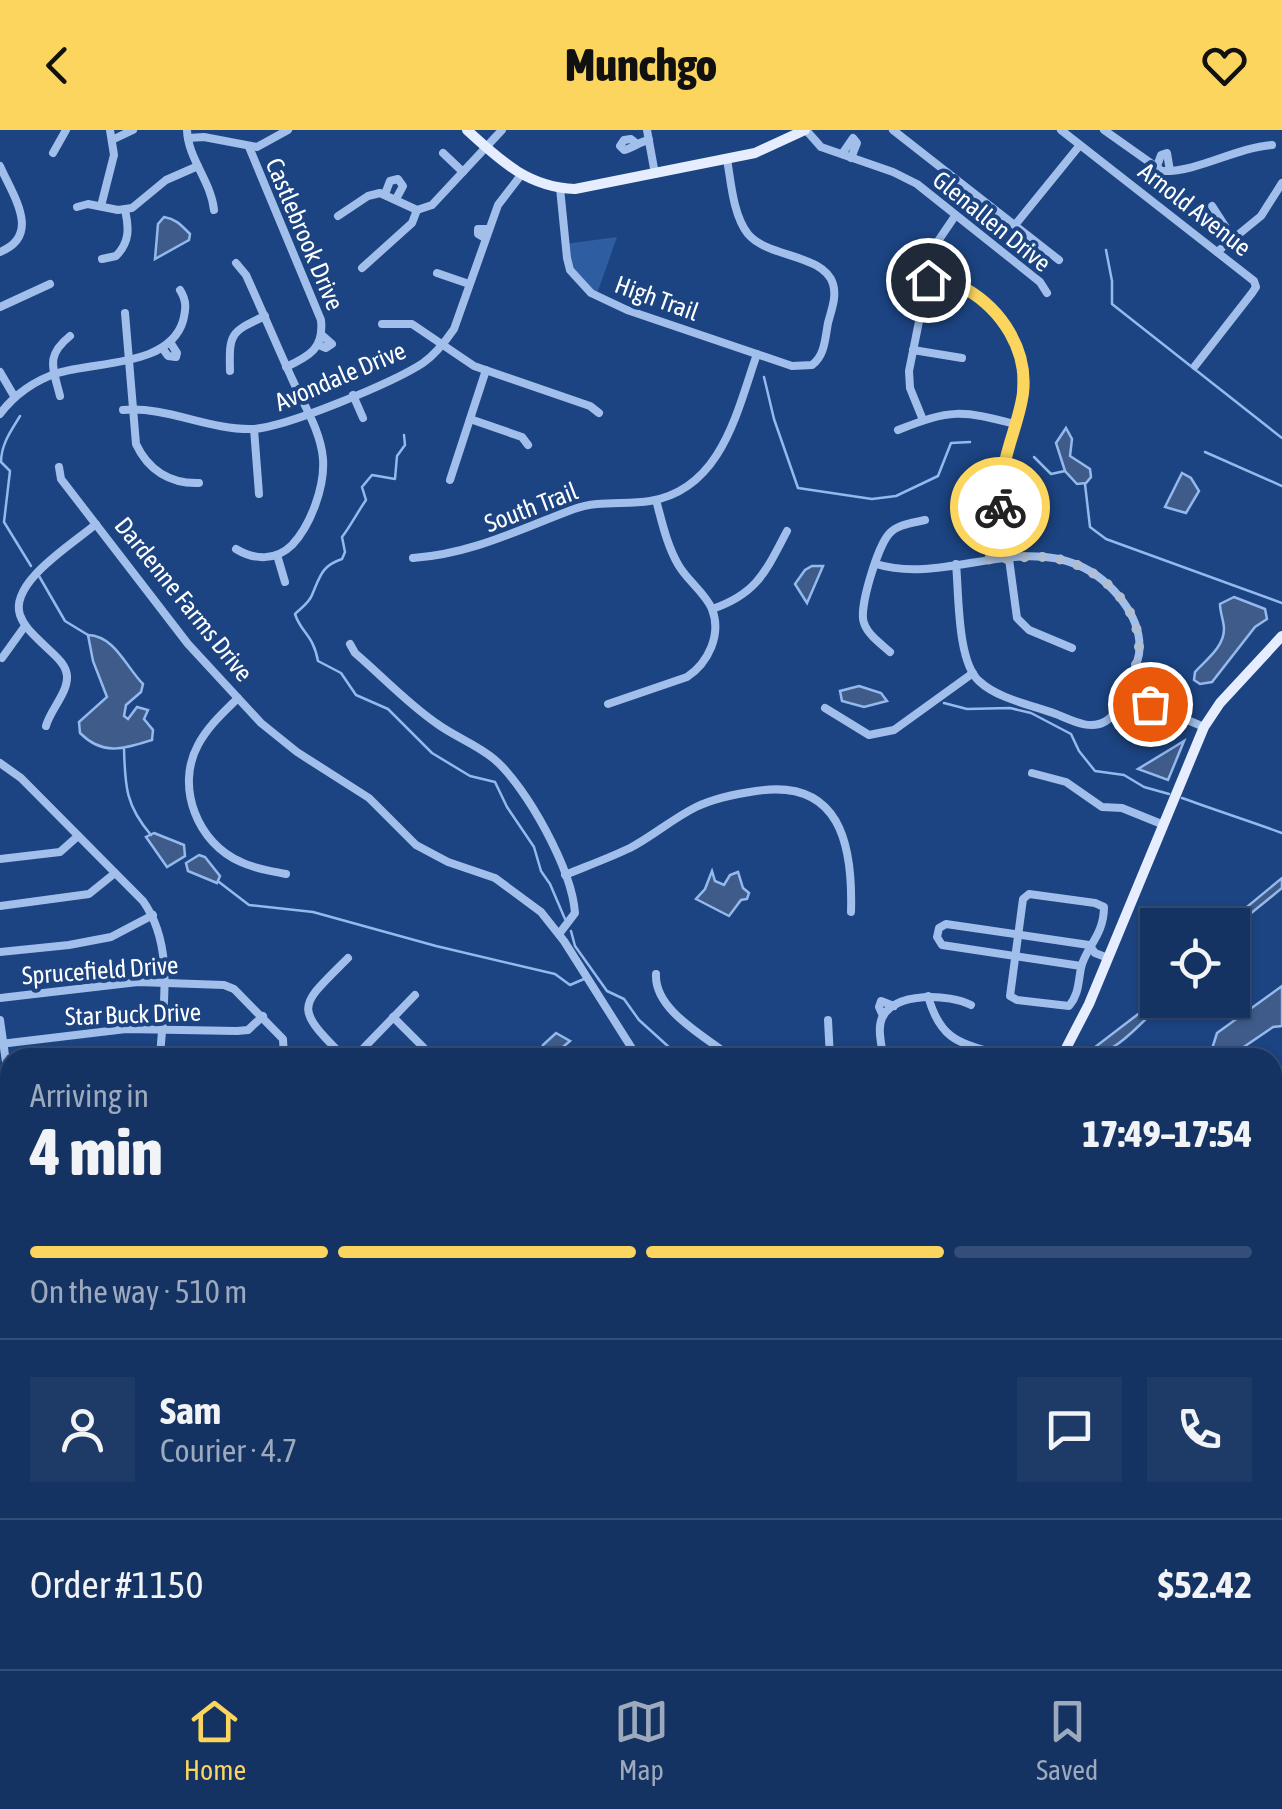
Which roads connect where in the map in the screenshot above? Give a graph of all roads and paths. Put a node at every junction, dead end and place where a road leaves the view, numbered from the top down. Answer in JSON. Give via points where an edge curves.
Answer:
{"nodes":[{"id":1,"x":66,"y":130,"type":"edge"},
{"id":2,"x":134,"y":130,"type":"edge"},
{"id":3,"x":288,"y":130,"type":"edge"},
{"id":4,"x":467,"y":130,"type":"edge"},
{"id":5,"x":502,"y":130,"type":"edge"},
{"id":6,"x":806,"y":130,"type":"edge"},
{"id":7,"x":893,"y":130,"type":"edge"},
{"id":8,"x":1062,"y":130,"type":"edge"},
{"id":9,"x":1104,"y":130,"type":"edge"},
{"id":10,"x":1126,"y":130,"type":"edge"},
{"id":11,"x":112,"y":134,"type":"edge"},
{"id":12,"x":188,"y":134,"type":"edge"},
{"id":13,"x":648,"y":135,"type":"edge"},
{"id":14,"x":1118,"y":140,"type":"junction"},
{"id":15,"x":636,"y":143,"type":"dead end"},
{"id":16,"x":1080,"y":145,"type":"junction"},
{"id":17,"x":1272,"y":145,"type":"dead end"},
{"id":18,"x":249,"y":147,"type":"junction"},
{"id":19,"x":486,"y":148,"type":"junction"},
{"id":20,"x":53,"y":152,"type":"dead end"},
{"id":21,"x":443,"y":153,"type":"dead end"},
{"id":22,"x":726,"y":159,"type":"junction"},
{"id":23,"x":0,"y":166,"type":"edge"},
{"id":24,"x":198,"y":166,"type":"junction"},
{"id":25,"x":1156,"y":169,"type":"junction"},
{"id":26,"x":1170,"y":171,"type":"junction"},
{"id":27,"x":463,"y":172,"type":"junction"},
{"id":28,"x":655,"y":174,"type":"junction"},
{"id":29,"x":521,"y":175,"type":"junction"},
{"id":30,"x":1282,"y":183,"type":"edge"},
{"id":31,"x":560,"y":188,"type":"junction"},
{"id":32,"x":385,"y":194,"type":"junction"},
{"id":33,"x":396,"y":199,"type":"junction"},
{"id":34,"x":100,"y":206,"type":"junction"},
{"id":35,"x":1212,"y":206,"type":"dead end"},
{"id":36,"x":77,"y":207,"type":"dead end"},
{"id":37,"x":125,"y":210,"type":"junction"},
{"id":38,"x":214,"y":210,"type":"dead end"},
{"id":39,"x":416,"y":210,"type":"junction"},
{"id":40,"x":338,"y":216,"type":"dead end"},
{"id":41,"x":955,"y":216,"type":"junction"},
{"id":42,"x":1015,"y":225,"type":"junction"},
{"id":43,"x":1232,"y":237,"type":"junction"},
{"id":44,"x":0,"y":252,"type":"edge"},
{"id":45,"x":1218,"y":252,"type":"junction"},
{"id":46,"x":102,"y":259,"type":"dead end"},
{"id":47,"x":1059,"y":260,"type":"dead end"},
{"id":48,"x":236,"y":263,"type":"dead end"},
{"id":49,"x":362,"y":268,"type":"dead end"},
{"id":50,"x":437,"y":273,"type":"dead end"},
{"id":51,"x":928,"y":280,"type":"junction"},
{"id":52,"x":50,"y":284,"type":"dead end"},
{"id":53,"x":469,"y":284,"type":"junction"},
{"id":54,"x":180,"y":290,"type":"dead end"},
{"id":55,"x":1046,"y":293,"type":"dead end"},
{"id":56,"x":0,"y":308,"type":"edge"},
{"id":57,"x":126,"y":313,"type":"dead end"},
{"id":58,"x":265,"y":316,"type":"junction"},
{"id":59,"x":382,"y":324,"type":"dead end"},
{"id":60,"x":70,"y":336,"type":"dead end"},
{"id":61,"x":444,"y":344,"type":"junction"},
{"id":62,"x":913,"y":350,"type":"junction"},
{"id":63,"x":757,"y":354,"type":"junction"},
{"id":64,"x":130,"y":358,"type":"junction"},
{"id":65,"x":962,"y":358,"type":"dead end"},
{"id":66,"x":1197,"y":362,"type":"dead end"},
{"id":67,"x":286,"y":366,"type":"junction"},
{"id":68,"x":486,"y":370,"type":"junction"},
{"id":69,"x":230,"y":371,"type":"dead end"},
{"id":70,"x":0,"y":372,"type":"edge"},
{"id":71,"x":54,"y":374,"type":"junction"},
{"id":72,"x":353,"y":395,"type":"junction"},
{"id":73,"x":14,"y":396,"type":"junction"},
{"id":74,"x":60,"y":396,"type":"dead end"},
{"id":75,"x":128,"y":410,"type":"junction"},
{"id":76,"x":599,"y":413,"type":"dead end"},
{"id":77,"x":0,"y":414,"type":"edge"},
{"id":78,"x":308,"y":414,"type":"junction"},
{"id":79,"x":363,"y":418,"type":"dead end"},
{"id":80,"x":470,"y":419,"type":"junction"},
{"id":81,"x":923,"y":420,"type":"junction"},
{"id":82,"x":1015,"y":424,"type":"junction"},
{"id":83,"x":254,"y":429,"type":"junction"},
{"id":84,"x":898,"y":430,"type":"dead end"},
{"id":85,"x":528,"y":445,"type":"dead end"},
{"id":86,"x":59,"y":467,"type":"dead end"},
{"id":87,"x":450,"y":480,"type":"dead end"},
{"id":88,"x":198,"y":483,"type":"dead end"},
{"id":89,"x":1005,"y":491,"type":"junction"},
{"id":90,"x":1018,"y":493,"type":"dead end"},
{"id":91,"x":258,"y":494,"type":"dead end"},
{"id":92,"x":656,"y":500,"type":"junction"},
{"id":93,"x":925,"y":520,"type":"dead end"},
{"id":94,"x":96,"y":524,"type":"junction"},
{"id":95,"x":786,"y":531,"type":"dead end"},
{"id":96,"x":236,"y":549,"type":"dead end"},
{"id":97,"x":277,"y":555,"type":"junction"},
{"id":98,"x":414,"y":558,"type":"dead end"},
{"id":99,"x":1009,"y":559,"type":"junction"},
{"id":100,"x":989,"y":560,"type":"junction"},
{"id":101,"x":876,"y":564,"type":"junction"},
{"id":102,"x":956,"y":564,"type":"junction"},
{"id":103,"x":285,"y":582,"type":"dead end"},
{"id":104,"x":712,"y":608,"type":"junction"},
{"id":105,"x":26,"y":626,"type":"junction"},
{"id":106,"x":1282,"y":636,"type":"edge"},
{"id":107,"x":350,"y":644,"type":"dead end"},
{"id":108,"x":1072,"y":648,"type":"dead end"},
{"id":109,"x":890,"y":652,"type":"dead end"},
{"id":110,"x":2,"y":658,"type":"edge"},
{"id":111,"x":972,"y":674,"type":"junction"},
{"id":112,"x":1124,"y":693,"type":"junction"},
{"id":113,"x":238,"y":698,"type":"junction"},
{"id":114,"x":608,"y":704,"type":"dead end"},
{"id":115,"x":824,"y":708,"type":"dead end"},
{"id":116,"x":46,"y":726,"type":"dead end"},
{"id":117,"x":1204,"y":727,"type":"junction"},
{"id":118,"x":0,"y":763,"type":"edge"},
{"id":119,"x":1032,"y":773,"type":"dead end"},
{"id":120,"x":1164,"y":824,"type":"junction"},
{"id":121,"x":78,"y":836,"type":"junction"},
{"id":122,"x":0,"y":859,"type":"edge"},
{"id":123,"x":116,"y":873,"type":"junction"},
{"id":124,"x":286,"y":874,"type":"dead end"},
{"id":125,"x":565,"y":875,"type":"junction"},
{"id":126,"x":0,"y":906,"type":"edge"},
{"id":127,"x":852,"y":912,"type":"dead end"},
{"id":128,"x":154,"y":916,"type":"junction"},
{"id":129,"x":559,"y":934,"type":"junction"},
{"id":130,"x":1018,"y":935,"type":"junction"},
{"id":131,"x":1092,"y":948,"type":"junction"},
{"id":132,"x":0,"y":952,"type":"edge"},
{"id":133,"x":1014,"y":956,"type":"junction"},
{"id":134,"x":1087,"y":957,"type":"junction"},
{"id":135,"x":348,"y":958,"type":"dead end"},
{"id":136,"x":1107,"y":960,"type":"junction"},
{"id":137,"x":1081,"y":966,"type":"junction"},
{"id":138,"x":656,"y":974,"type":"dead end"},
{"id":139,"x":164,"y":983,"type":"junction"},
{"id":140,"x":415,"y":995,"type":"dead end"},
{"id":141,"x":926,"y":997,"type":"junction"},
{"id":142,"x":0,"y":998,"type":"edge"},
{"id":143,"x":971,"y":1005,"type":"dead end"},
{"id":144,"x":262,"y":1016,"type":"junction"},
{"id":145,"x":393,"y":1017,"type":"junction"},
{"id":146,"x":0,"y":1020,"type":"edge"},
{"id":147,"x":828,"y":1020,"type":"dead end"},
{"id":148,"x":162,"y":1028,"type":"junction"},
{"id":149,"x":2,"y":1044,"type":"edge"},
{"id":150,"x":161,"y":1048,"type":"edge"},
{"id":151,"x":283,"y":1048,"type":"edge"},
{"id":152,"x":335,"y":1048,"type":"edge"},
{"id":153,"x":364,"y":1048,"type":"edge"},
{"id":154,"x":424,"y":1048,"type":"edge"},
{"id":155,"x":632,"y":1048,"type":"edge"},
{"id":156,"x":720,"y":1048,"type":"edge"},
{"id":157,"x":829,"y":1048,"type":"edge"},
{"id":158,"x":882,"y":1048,"type":"edge"},
{"id":159,"x":982,"y":1048,"type":"edge"},
{"id":160,"x":1068,"y":1048,"type":"edge"}],
"edges":[{"from":1,"to":20,"type":"street"},
{"from":2,"to":11,"type":"street"},
{"from":3,"to":18,"type":"street"},
{"from":4,"to":19,"type":"main road"},
{"from":5,"to":19,"type":"street"},
{"from":6,"to":22,"type":"main road"},
{"from":6,"to":41,"type":"street","name":"Glenallen Drive","via":[[819,146],[913,182]]},
{"from":7,"to":42,"type":"street"},
{"from":8,"to":16,"type":"street","name":"Arnold Avenue"},
{"from":9,"to":14,"type":"street"},
{"from":10,"to":14,"type":"street"},
{"from":11,"to":34,"type":"street","via":[[114,155]]},
{"from":12,"to":18,"type":"street"},
{"from":12,"to":24,"type":"street"},
{"from":13,"to":15,"type":"street"},
{"from":13,"to":28,"type":"street"},
{"from":14,"to":25,"type":"street"},
{"from":16,"to":42,"type":"street"},
{"from":16,"to":45,"type":"street","name":"Arnold Avenue"},
{"from":17,"to":26,"type":"street"},
{"from":18,"to":67,"type":"street","name":"Castlebrook Drive","via":[[322,320],[321,340],[311,355]]},
{"from":19,"to":27,"type":"street"},
{"from":19,"to":29,"type":"main road"},
{"from":21,"to":27,"type":"street"},
{"from":22,"to":28,"type":"main road"},
{"from":22,"to":63,"type":"street","name":"High Trail","via":[[749,236],[814,264],[833,284],[818,360],[798,368]]},
{"from":23,"to":44,"type":"street","via":[[26,233]]},
{"from":24,"to":37,"type":"street"},
{"from":24,"to":38,"type":"street"},
{"from":25,"to":26,"type":"street"},
{"from":25,"to":26,"type":"street","via":[[1168,153]]},
{"from":27,"to":39,"type":"street","via":[[432,204]]},
{"from":28,"to":31,"type":"main road"},
{"from":29,"to":31,"type":"main road"},
{"from":29,"to":53,"type":"street","via":[[500,200]]},
{"from":30,"to":43,"type":"street","via":[[1261,216]]},
{"from":31,"to":63,"type":"street","name":"High Trail","via":[[570,270],[591,293]]},
{"from":32,"to":33,"type":"street"},
{"from":32,"to":33,"type":"street","via":[[398,178],[403,186]]},
{"from":32,"to":40,"type":"street","via":[[368,196]]},
{"from":33,"to":39,"type":"street"},
{"from":34,"to":36,"type":"street"},
{"from":34,"to":37,"type":"street"},
{"from":35,"to":43,"type":"street"},
{"from":37,"to":46,"type":"street","via":[[125,245]]},
{"from":39,"to":49,"type":"street","via":[[412,223]]},
{"from":41,"to":51,"type":"street","via":[[935,242]]},
{"from":41,"to":55,"type":"street","name":"Glenallen Drive"},
{"from":42,"to":47,"type":"street"},
{"from":43,"to":45,"type":"street"},
{"from":45,"to":66,"type":"street","name":"Arnold Avenue","via":[[1255,283]]},
{"from":48,"to":58,"type":"street"},
{"from":50,"to":53,"type":"street"},
{"from":51,"to":62,"type":"street"},
{"from":51,"to":82,"type":"street","via":[[968,290],[1009,330],[1023,376]]},
{"from":52,"to":56,"type":"street"},
{"from":53,"to":61,"type":"street"},
{"from":54,"to":64,"type":"street","via":[[186,310],[180,328],[166,345]]},
{"from":57,"to":64,"type":"street"},
{"from":58,"to":67,"type":"street"},
{"from":58,"to":69,"type":"street","via":[[232,336]]},
{"from":59,"to":61,"type":"street","via":[[412,324]]},
{"from":60,"to":71,"type":"street","via":[[54,353]]},
{"from":61,"to":68,"type":"street"},
{"from":61,"to":72,"type":"street","name":"Avondale Drive","via":[[421,364]]},
{"from":62,"to":65,"type":"street"},
{"from":62,"to":81,"type":"street","via":[[908,378]]},
{"from":63,"to":92,"type":"street","name":"South Trail","via":[[719,454],[695,480]]},
{"from":64,"to":71,"type":"street"},
{"from":64,"to":75,"type":"street"},
{"from":67,"to":78,"type":"street"},
{"from":68,"to":76,"type":"street"},
{"from":68,"to":80,"type":"street"},
{"from":70,"to":73,"type":"street"},
{"from":71,"to":73,"type":"street"},
{"from":71,"to":74,"type":"street"},
{"from":72,"to":78,"type":"street","name":"Avondale Drive"},
{"from":72,"to":79,"type":"street"},
{"from":73,"to":77,"type":"street"},
{"from":75,"to":83,"type":"street","name":"Avondale Drive"},
{"from":75,"to":88,"type":"street","via":[[147,462],[167,478]]},
{"from":78,"to":83,"type":"street","name":"Avondale Drive"},
{"from":78,"to":97,"type":"street","via":[[320,444],[322,480],[299,536]]},
{"from":80,"to":85,"type":"street"},
{"from":80,"to":87,"type":"street"},
{"from":81,"to":82,"type":"street","via":[[962,412]]},
{"from":81,"to":84,"type":"street"},
{"from":82,"to":89,"type":"street"},
{"from":83,"to":91,"type":"street"},
{"from":86,"to":94,"type":"street","name":"Dardenne Farms Drive","via":[[60,479]]},
{"from":89,"to":90,"type":"street"},
{"from":89,"to":100,"type":"street"},
{"from":92,"to":98,"type":"street","name":"South Trail","via":[[583,506],[476,548]]},
{"from":92,"to":104,"type":"street","via":[[680,568]]},
{"from":93,"to":101,"type":"street","via":[[888,534]]},
{"from":94,"to":105,"type":"street","via":[[25,583],[18,607]]},
{"from":94,"to":113,"type":"street","name":"Dardenne Farms Drive","via":[[179,634]]},
{"from":95,"to":104,"type":"street","via":[[755,586]]},
{"from":96,"to":97,"type":"street","via":[[259,558]]},
{"from":97,"to":103,"type":"street"},
{"from":99,"to":100,"type":"street"},
{"from":99,"to":108,"type":"street","via":[[1017,618],[1028,630]]},
{"from":99,"to":112,"type":"street","via":[[1065,560],[1113,589],[1138,641]]},
{"from":100,"to":102,"type":"street"},
{"from":101,"to":102,"type":"street"},
{"from":101,"to":109,"type":"street","via":[[862,617]]},
{"from":102,"to":111,"type":"street"},
{"from":104,"to":114,"type":"street","via":[[711,649],[698,670]]},
{"from":105,"to":110,"type":"street"},
{"from":105,"to":116,"type":"street","via":[[66,673]]},
{"from":106,"to":117,"type":"main road"},
{"from":107,"to":125,"type":"street","via":[[437,724],[498,762],[526,797]]},
{"from":111,"to":112,"type":"street","via":[[994,691],[1084,725],[1107,721]]},
{"from":111,"to":115,"type":"street","via":[[894,730],[870,734]]},
{"from":112,"to":117,"type":"street"},
{"from":113,"to":124,"type":"street","via":[[197,746],[190,773],[194,812],[209,838],[238,862]]},
{"from":113,"to":129,"type":"street","name":"Dardenne Farms Drive","via":[[297,752],[370,798],[416,845],[516,890]]},
{"from":117,"to":120,"type":"main road"},
{"from":118,"to":121,"type":"street"},
{"from":119,"to":120,"type":"street","via":[[1066,782],[1102,807]]},
{"from":120,"to":136,"type":"main road"},
{"from":121,"to":122,"type":"street","via":[[60,852]]},
{"from":121,"to":123,"type":"street"},
{"from":123,"to":126,"type":"street","via":[[94,892]]},
{"from":123,"to":128,"type":"street"},
{"from":125,"to":127,"type":"street","via":[[632,846],[699,805],[771,789],[804,792],[825,805],[846,840]]},
{"from":125,"to":129,"type":"street","via":[[576,913]]},
{"from":128,"to":132,"type":"street","via":[[111,937]]},
{"from":128,"to":139,"type":"street"},
{"from":129,"to":155,"type":"street","name":"Dardenne Farms Drive"},
{"from":130,"to":131,"type":"street"},
{"from":130,"to":131,"type":"street","via":[[1029,894],[1101,904],[1104,917]]},
{"from":130,"to":133,"type":"street"},
{"from":130,"to":133,"type":"street","via":[[946,924],[937,937],[942,945]]},
{"from":131,"to":134,"type":"street"},
{"from":131,"to":136,"type":"street"},
{"from":133,"to":137,"type":"street"},
{"from":133,"to":137,"type":"street","via":[[1012,998],[1069,1006]]},
{"from":134,"to":136,"type":"street"},
{"from":134,"to":137,"type":"street"},
{"from":135,"to":152,"type":"street","via":[[307,1005],[312,1024]]},
{"from":136,"to":160,"type":"main road"},
{"from":138,"to":156,"type":"street","via":[[668,1005]]},
{"from":139,"to":142,"type":"street","name":"Sprucefield Drive"},
{"from":139,"to":144,"type":"street","name":"Sprucefield Drive","via":[[224,985]]},
{"from":139,"to":148,"type":"street"},
{"from":140,"to":145,"type":"street"},
{"from":141,"to":143,"type":"street"},
{"from":141,"to":158,"type":"street","via":[[883,1016]]},
{"from":141,"to":159,"type":"street","via":[[949,1036]]},
{"from":144,"to":148,"type":"street","name":"Star Buck Drive","via":[[248,1030]]},
{"from":144,"to":151,"type":"street","name":"Sprucefield Drive"},
{"from":145,"to":153,"type":"street"},
{"from":145,"to":154,"type":"street"},
{"from":146,"to":149,"type":"street"},
{"from":147,"to":157,"type":"street"},
{"from":148,"to":149,"type":"street","name":"Star Buck Drive"},
{"from":148,"to":150,"type":"street"}]}
